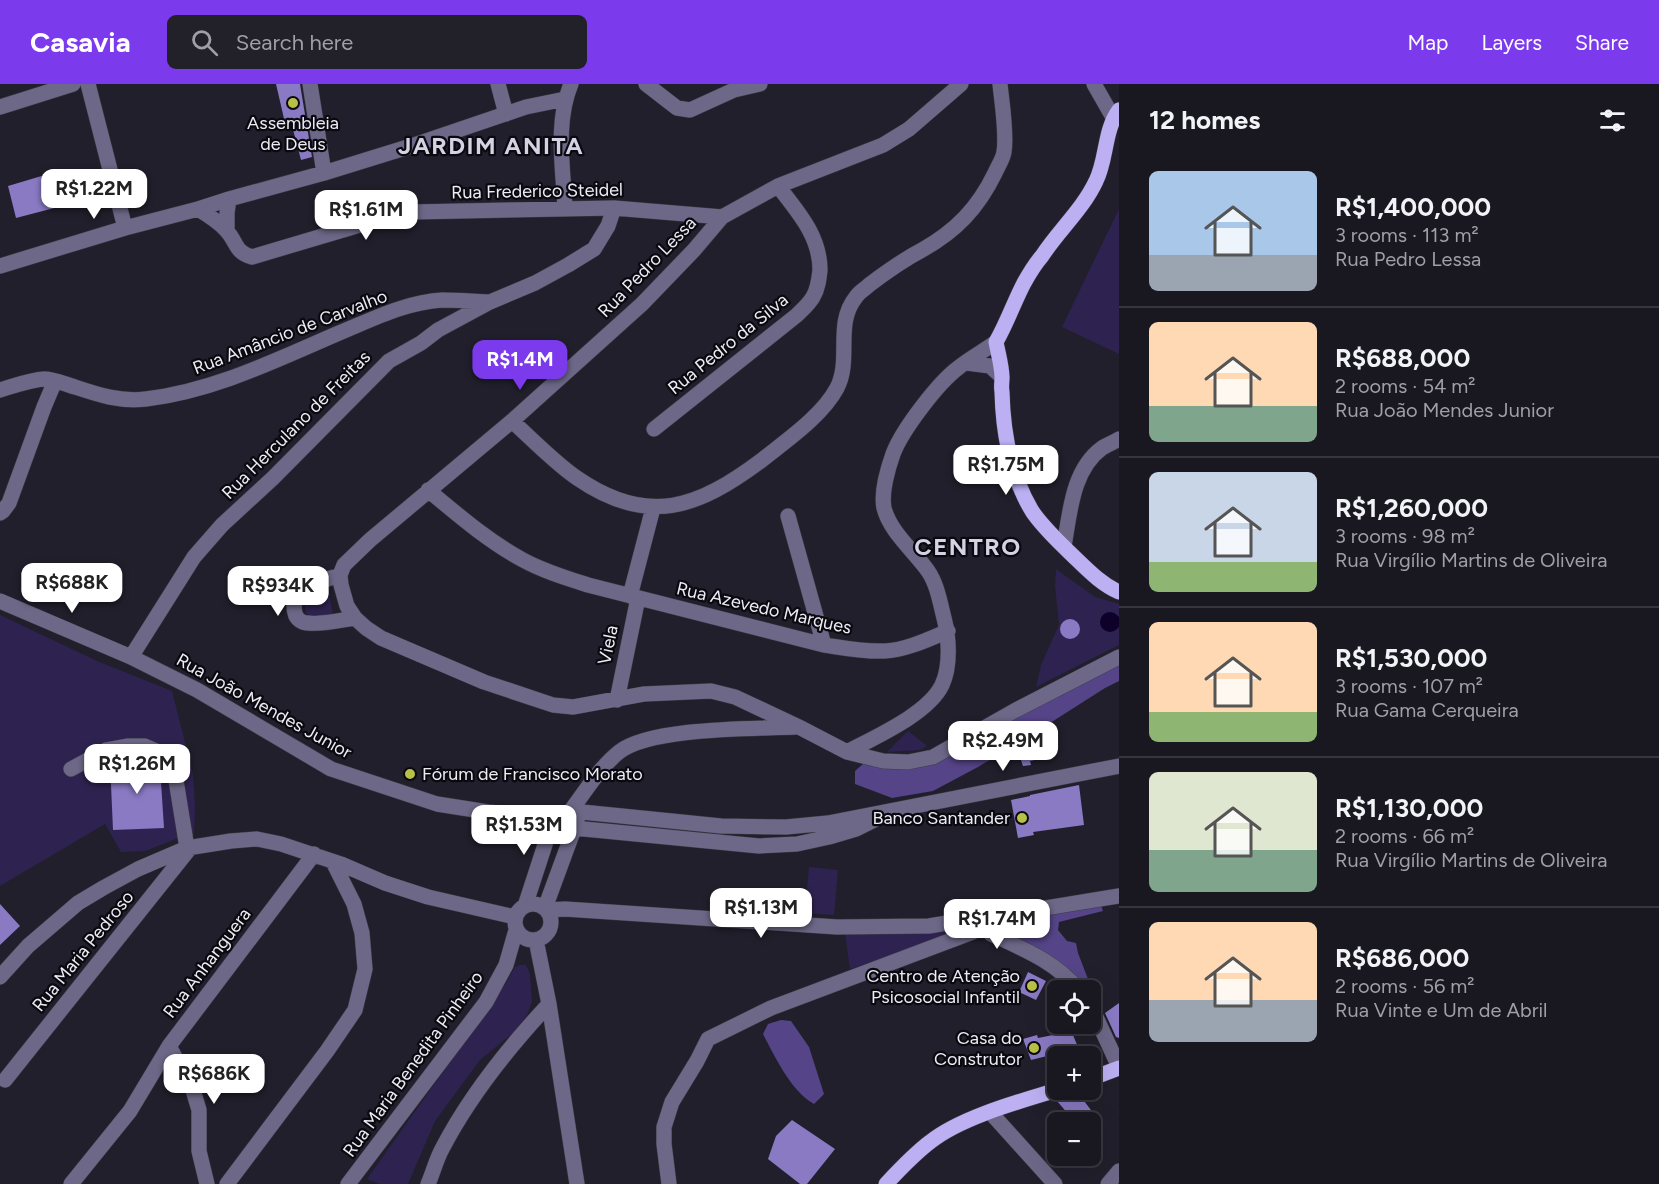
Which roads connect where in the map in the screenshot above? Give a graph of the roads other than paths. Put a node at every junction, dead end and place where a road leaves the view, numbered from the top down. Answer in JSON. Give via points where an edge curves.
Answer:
{"nodes":[{"id":1,"x":73,"y":84,"type":"edge"},
{"id":2,"x":88,"y":84,"type":"edge"},
{"id":3,"x":310,"y":84,"type":"edge"},
{"id":4,"x":498,"y":84,"type":"edge"},
{"id":5,"x":571,"y":84,"type":"edge"},
{"id":6,"x":646,"y":84,"type":"edge"},
{"id":7,"x":760,"y":84,"type":"edge"},
{"id":8,"x":961,"y":84,"type":"edge"},
{"id":9,"x":1000,"y":84,"type":"edge"},
{"id":10,"x":1094,"y":84,"type":"edge"},
{"id":11,"x":727,"y":87,"type":"edge"},
{"id":12,"x":565,"y":99,"type":"junction"},
{"id":13,"x":0,"y":107,"type":"edge"},
{"id":14,"x":506,"y":114,"type":"junction"},
{"id":15,"x":1117,"y":115,"type":"edge"},
{"id":16,"x":324,"y":173,"type":"junction"},
{"id":17,"x":778,"y":186,"type":"junction"},
{"id":18,"x":229,"y":199,"type":"junction"},
{"id":19,"x":565,"y":208,"type":"junction"},
{"id":20,"x":614,"y":208,"type":"junction"},
{"id":21,"x":198,"y":209,"type":"junction"},
{"id":22,"x":722,"y":217,"type":"junction"},
{"id":23,"x":124,"y":228,"type":"junction"},
{"id":24,"x":227,"y":231,"type":"junction"},
{"id":25,"x":0,"y":266,"type":"edge"},
{"id":26,"x":490,"y":302,"type":"junction"},
{"id":27,"x":996,"y":342,"type":"junction"},
{"id":28,"x":967,"y":363,"type":"junction"},
{"id":29,"x":1002,"y":377,"type":"junction"},
{"id":30,"x":55,"y":381,"type":"junction"},
{"id":31,"x":0,"y":390,"type":"edge"},
{"id":32,"x":512,"y":421,"type":"junction"},
{"id":33,"x":654,"y":429,"type":"dead end"},
{"id":34,"x":1119,"y":440,"type":"edge"},
{"id":35,"x":428,"y":490,"type":"junction"},
{"id":36,"x":653,"y":508,"type":"junction"},
{"id":37,"x":0,"y":513,"type":"edge"},
{"id":38,"x":788,"y":516,"type":"dead end"},
{"id":39,"x":1064,"y":546,"type":"junction"},
{"id":40,"x":340,"y":575,"type":"junction"},
{"id":41,"x":1119,"y":592,"type":"edge"},
{"id":42,"x":634,"y":597,"type":"junction"},
{"id":43,"x":0,"y":602,"type":"edge"},
{"id":44,"x":355,"y":618,"type":"junction"},
{"id":45,"x":948,"y":631,"type":"junction"},
{"id":46,"x":824,"y":645,"type":"junction"},
{"id":47,"x":131,"y":657,"type":"junction"},
{"id":48,"x":1119,"y":657,"type":"edge"},
{"id":49,"x":617,"y":700,"type":"junction"},
{"id":50,"x":800,"y":727,"type":"junction"},
{"id":51,"x":847,"y":752,"type":"junction"},
{"id":52,"x":1119,"y":766,"type":"edge"},
{"id":53,"x":71,"y":769,"type":"dead end"},
{"id":54,"x":554,"y":817,"type":"junction"},
{"id":55,"x":575,"y":818,"type":"junction"},
{"id":56,"x":189,"y":847,"type":"junction"},
{"id":57,"x":314,"y":854,"type":"junction"},
{"id":58,"x":333,"y":862,"type":"junction"},
{"id":59,"x":1119,"y":896,"type":"edge"},
{"id":60,"x":546,"y":909,"type":"junction"},
{"id":61,"x":997,"y":916,"type":"junction"},
{"id":62,"x":519,"y":917,"type":"junction"},
{"id":63,"x":972,"y":926,"type":"junction"},
{"id":64,"x":991,"y":934,"type":"junction"},
{"id":65,"x":536,"y":940,"type":"junction"},
{"id":66,"x":0,"y":978,"type":"edge"},
{"id":67,"x":1071,"y":980,"type":"edge"},
{"id":68,"x":549,"y":1004,"type":"junction"},
{"id":69,"x":1101,"y":1028,"type":"edge"},
{"id":70,"x":169,"y":1046,"type":"junction"},
{"id":71,"x":1119,"y":1067,"type":"edge"},
{"id":72,"x":1101,"y":1074,"type":"edge"},
{"id":73,"x":5,"y":1080,"type":"dead end"},
{"id":74,"x":1047,"y":1093,"type":"edge"},
{"id":75,"x":990,"y":1112,"type":"junction"},
{"id":76,"x":1119,"y":1171,"type":"edge"},
{"id":77,"x":670,"y":1183,"type":"edge"},
{"id":78,"x":71,"y":1184,"type":"edge"},
{"id":79,"x":207,"y":1184,"type":"edge"},
{"id":80,"x":227,"y":1184,"type":"edge"},
{"id":81,"x":348,"y":1184,"type":"edge"},
{"id":82,"x":428,"y":1184,"type":"edge"},
{"id":83,"x":577,"y":1184,"type":"edge"},
{"id":84,"x":886,"y":1184,"type":"edge"},
{"id":85,"x":1054,"y":1184,"type":"edge"},
{"id":86,"x":1108,"y":1184,"type":"edge"}],
"edges":[{"from":1,"to":13,"type":"street"},
{"from":2,"to":23,"type":"street"},
{"from":3,"to":16,"type":"street"},
{"from":4,"to":14,"type":"street"},
{"from":5,"to":12,"type":"street"},
{"from":6,"to":11,"type":"street","via":[[677,108],[690,110]]},
{"from":7,"to":11,"type":"street"},
{"from":8,"to":17,"type":"street","name":"Rua Pedro Lessa","via":[[883,145]]},
{"from":9,"to":36,"type":"street","via":[[1004,152],[987,190],[960,224],[856,296],[846,314],[844,365],[838,387],[825,405],[799,431],[721,488],[696,499]]},
{"from":10,"to":15,"type":"street"},
{"from":12,"to":14,"type":"street"},
{"from":12,"to":19,"type":"street"},
{"from":14,"to":16,"type":"street"},
{"from":15,"to":27,"type":"main road","via":[[1097,180],[1024,282]]},
{"from":16,"to":18,"type":"street"},
{"from":17,"to":22,"type":"street","name":"Rua Pedro Lessa"},
{"from":17,"to":33,"type":"street","name":"Rua Pedro da Silva","via":[[816,242],[819,277],[812,299]]},
{"from":18,"to":21,"type":"street"},
{"from":18,"to":24,"type":"street"},
{"from":19,"to":20,"type":"street","name":"Rua Frederico Steidel"},
{"from":19,"to":24,"type":"street","name":"Rua Frederico Steidel","via":[[412,212],[252,257],[238,250]]},
{"from":20,"to":22,"type":"street","name":"Rua Frederico Steidel"},
{"from":20,"to":26,"type":"street","name":"Rua Herculano de Freitas","via":[[609,226],[594,249],[535,283]]},
{"from":21,"to":23,"type":"street"},
{"from":21,"to":24,"type":"street","name":"Rua Frederico Steidel"},
{"from":22,"to":32,"type":"street","name":"Rua Pedro Lessa","via":[[642,304]]},
{"from":23,"to":25,"type":"street"},
{"from":26,"to":30,"type":"street","name":"Rua Amâncio de Carvalho","via":[[441,300],[382,315],[219,384],[175,394],[125,401]]},
{"from":26,"to":47,"type":"street","name":"Rua Herculano de Freitas","via":[[388,361],[222,525],[194,557]]},
{"from":27,"to":28,"type":"street"},
{"from":27,"to":29,"type":"main road"},
{"from":28,"to":29,"type":"street","via":[[990,366]]},
{"from":28,"to":45,"type":"street","via":[[942,383],[914,418],[893,454],[884,493],[888,520],[930,573]]},
{"from":29,"to":39,"type":"main road","via":[[1009,453],[1021,488],[1042,525]]},
{"from":30,"to":31,"type":"street","name":"Rua Amâncio de Carvalho","via":[[31,381]]},
{"from":30,"to":37,"type":"street","via":[[9,503]]},
{"from":32,"to":35,"type":"street","name":"Rua Pedro Lessa"},
{"from":32,"to":36,"type":"street","via":[[576,477],[620,500]]},
{"from":34,"to":39,"type":"street","via":[[1102,448],[1084,467],[1075,488]]},
{"from":35,"to":40,"type":"street","name":"Rua Pedro Lessa","via":[[344,565]]},
{"from":35,"to":42,"type":"street","name":"Rua Azevedo Marques","via":[[484,536],[523,560],[561,576]]},
{"from":36,"to":42,"type":"street","name":"Viela"},
{"from":38,"to":46,"type":"street"},
{"from":39,"to":41,"type":"main road","via":[[1108,587]]},
{"from":40,"to":44,"type":"street","via":[[347,606]]},
{"from":40,"to":44,"type":"street","via":[[307,587],[297,595],[295,614],[299,621],[307,623]]},
{"from":42,"to":46,"type":"street","name":"Rua Azevedo Marques"},
{"from":42,"to":49,"type":"street","name":"Viela"},
{"from":43,"to":47,"type":"street","name":"Rua João Mendes Junior"},
{"from":44,"to":49,"type":"street","via":[[392,642],[484,682],[553,705],[573,707]]},
{"from":45,"to":46,"type":"street","name":"Rua Azevedo Marques","via":[[888,651]]},
{"from":45,"to":51,"type":"street","via":[[942,685],[929,703],[899,725]]},
{"from":47,"to":54,"type":"street","name":"Rua João Mendes Junior","via":[[197,690],[331,769],[437,804]]},
{"from":48,"to":51,"type":"street","via":[[933,757],[883,761]]},
{"from":49,"to":50,"type":"street","via":[[645,694],[711,691],[735,697]]},
{"from":50,"to":51,"type":"street"},
{"from":50,"to":55,"type":"street","via":[[678,734],[637,742],[606,765]]},
{"from":52,"to":55,"type":"street","name":"Rua João Mendes Junior","via":[[894,810],[856,829],[797,844],[759,846]]},
{"from":53,"to":56,"type":"street","via":[[106,750],[128,746],[145,746],[161,753],[174,768]]},
{"from":54,"to":55,"type":"street","name":"Rua João Mendes Junior"},
{"from":54,"to":62,"type":"street","name":"Rua Maria Benedita Pinheiro"},
{"from":55,"to":60,"type":"street"},
{"from":56,"to":57,"type":"street","via":[[257,840]]},
{"from":56,"to":66,"type":"street","via":[[138,869],[78,903],[28,946]]},
{"from":56,"to":73,"type":"street","name":"Rua Maria Pedroso"},
{"from":57,"to":58,"type":"street"},
{"from":57,"to":70,"type":"street","name":"Rua Anhanguera"},
{"from":58,"to":62,"type":"street","via":[[428,897]]},
{"from":58,"to":80,"type":"street","via":[[354,904],[362,933],[365,969],[355,1010]]},
{"from":59,"to":61,"type":"street"},
{"from":60,"to":62,"type":"street","via":[[534,904]]},
{"from":60,"to":63,"type":"street","via":[[837,927]]},
{"from":60,"to":65,"type":"street","via":[[552,920],[550,931]]},
{"from":61,"to":63,"type":"street"},
{"from":61,"to":64,"type":"street","via":[[1003,925]]},
{"from":62,"to":65,"type":"street","via":[[524,938]]},
{"from":62,"to":81,"type":"street","name":"Rua Maria Benedita Pinheiro","via":[[506,965],[486,1002]]},
{"from":63,"to":64,"type":"street"},
{"from":63,"to":77,"type":"street","via":[[771,1008],[708,1039],[672,1102],[664,1127]]},
{"from":64,"to":67,"type":"street","via":[[1042,958]]},
{"from":65,"to":68,"type":"street"},
{"from":68,"to":82,"type":"street","via":[[481,1084],[442,1150]]},
{"from":68,"to":83,"type":"street"},
{"from":69,"to":71,"type":"street"},
{"from":70,"to":78,"type":"street","name":"Rua Anhanguera","via":[[130,1111]]},
{"from":70,"to":79,"type":"street","via":[[193,1090],[199,1110],[199,1151]]},
{"from":71,"to":72,"type":"main road"},
{"from":74,"to":75,"type":"main road"},
{"from":75,"to":84,"type":"main road","via":[[931,1140]]},
{"from":75,"to":85,"type":"street"},
{"from":76,"to":86,"type":"street"}]}
